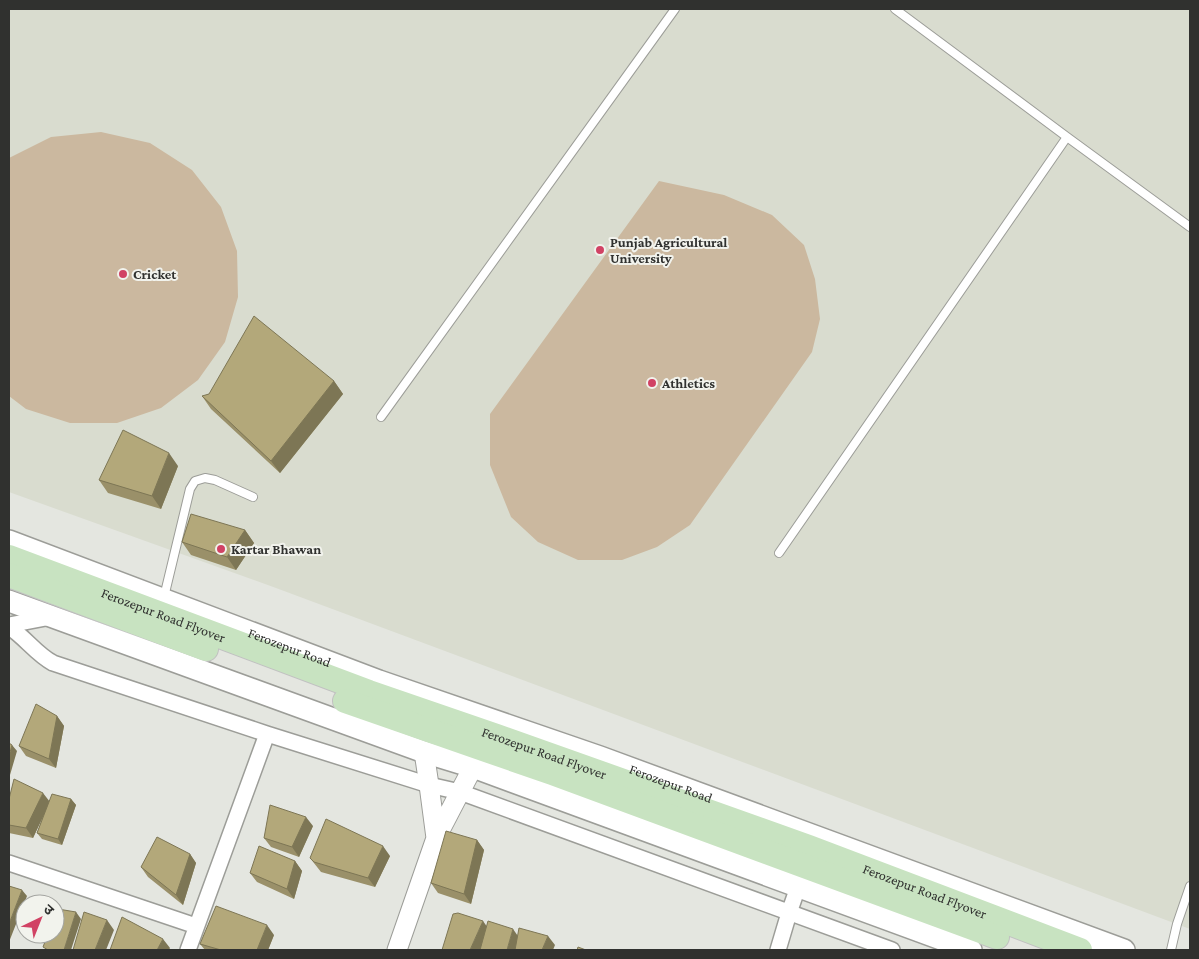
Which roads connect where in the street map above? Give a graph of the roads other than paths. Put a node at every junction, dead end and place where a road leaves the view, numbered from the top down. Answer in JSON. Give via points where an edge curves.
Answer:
{"nodes":[{"id":1,"x":675,"y":9,"type":"edge"},
{"id":2,"x":895,"y":9,"type":"edge"},
{"id":3,"x":1067,"y":137,"type":"junction"},
{"id":4,"x":1190,"y":227,"type":"edge"},
{"id":5,"x":381,"y":417,"type":"dead end"},
{"id":6,"x":253,"y":497,"type":"dead end"},
{"id":7,"x":9,"y":541,"type":"edge"},
{"id":8,"x":779,"y":553,"type":"dead end"},
{"id":9,"x":9,"y":557,"type":"edge"},
{"id":10,"x":9,"y":575,"type":"edge"},
{"id":11,"x":163,"y":599,"type":"junction"},
{"id":12,"x":9,"y":601,"type":"edge"},
{"id":13,"x":52,"y":617,"type":"junction"},
{"id":14,"x":9,"y":626,"type":"edge"},
{"id":15,"x":267,"y":734,"type":"junction"},
{"id":16,"x":424,"y":752,"type":"junction"},
{"id":17,"x":473,"y":767,"type":"junction"},
{"id":18,"x":429,"y":785,"type":"junction"},
{"id":19,"x":460,"y":792,"type":"junction"},
{"id":20,"x":436,"y":838,"type":"junction"},
{"id":21,"x":9,"y":863,"type":"edge"},
{"id":22,"x":1190,"y":886,"type":"edge"},
{"id":23,"x":798,"y":887,"type":"junction"},
{"id":24,"x":789,"y":912,"type":"junction"},
{"id":25,"x":196,"y":926,"type":"junction"},
{"id":26,"x":1116,"y":947,"type":"edge"},
{"id":27,"x":188,"y":950,"type":"edge"},
{"id":28,"x":397,"y":950,"type":"edge"},
{"id":29,"x":778,"y":950,"type":"edge"},
{"id":30,"x":892,"y":950,"type":"edge"},
{"id":31,"x":971,"y":950,"type":"edge"},
{"id":32,"x":1034,"y":950,"type":"edge"},
{"id":33,"x":1080,"y":950,"type":"edge"},
{"id":34,"x":1171,"y":950,"type":"edge"}],
"edges":[{"from":1,"to":5,"type":"lane"},
{"from":2,"to":3,"type":"lane"},
{"from":3,"to":4,"type":"lane"},
{"from":3,"to":8,"type":"lane"},
{"from":6,"to":11,"type":"lane","via":[[215,480],[195,481],[190,489]]},
{"from":7,"to":11,"type":"main road","name":"Ferozepur Road"},
{"from":9,"to":33,"type":"main road","name":"Ferozepur Road Flyover","via":[[369,692],[809,847]]},
{"from":10,"to":32,"type":"main road","name":"Ferozepur Road Flyover","via":[[380,714]]},
{"from":11,"to":26,"type":"main road","name":"Ferozepur Road","via":[[379,681],[600,757]]},
{"from":12,"to":13,"type":"main road"},
{"from":13,"to":14,"type":"street"},
{"from":13,"to":16,"type":"main road"},
{"from":14,"to":15,"type":"street","via":[[54,663]]},
{"from":15,"to":18,"type":"street"},
{"from":15,"to":25,"type":"street"},
{"from":16,"to":17,"type":"main road"},
{"from":16,"to":18,"type":"street"},
{"from":17,"to":19,"type":"street"},
{"from":17,"to":23,"type":"main road"},
{"from":18,"to":19,"type":"street"},
{"from":18,"to":20,"type":"street"},
{"from":19,"to":20,"type":"street"},
{"from":19,"to":24,"type":"street"},
{"from":20,"to":28,"type":"street"},
{"from":21,"to":25,"type":"street"},
{"from":22,"to":34,"type":"lane"},
{"from":23,"to":24,"type":"street"},
{"from":23,"to":31,"type":"main road"},
{"from":24,"to":29,"type":"street"},
{"from":24,"to":30,"type":"street"},
{"from":25,"to":27,"type":"street"}]}
